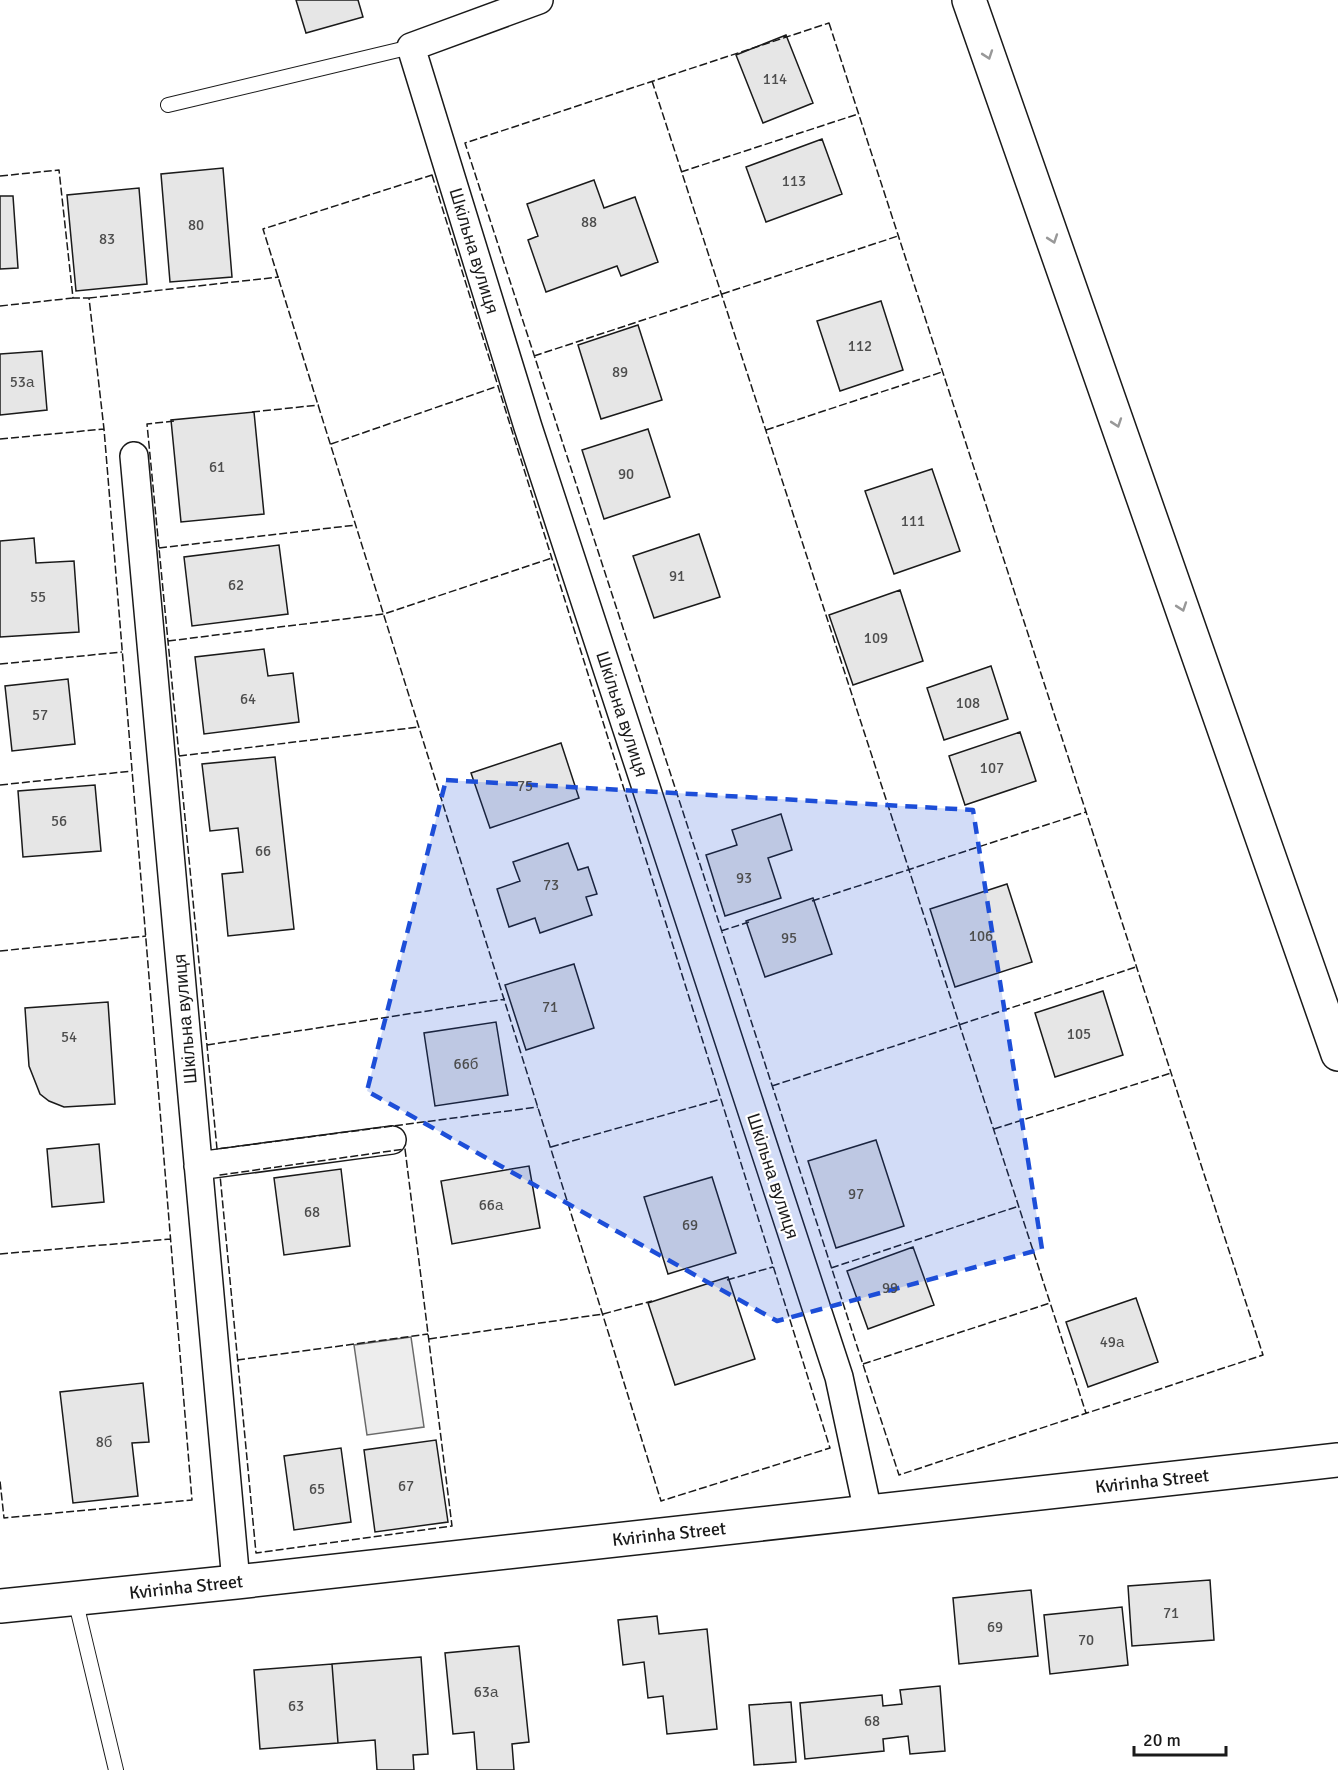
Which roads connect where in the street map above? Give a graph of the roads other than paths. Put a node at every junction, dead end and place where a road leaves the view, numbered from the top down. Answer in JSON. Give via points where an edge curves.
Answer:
{"nodes":[{"id":1,"x":539,"y":0,"type":"edge"},
{"id":2,"x":969,"y":0,"type":"edge"},
{"id":3,"x":411,"y":47,"type":"junction"},
{"id":4,"x":168,"y":105,"type":"dead end"},
{"id":5,"x":134,"y":456,"type":"dead end"},
{"id":6,"x":1338,"y":1054,"type":"edge"},
{"id":7,"x":392,"y":1140,"type":"dead end"},
{"id":8,"x":198,"y":1166,"type":"junction"},
{"id":9,"x":1338,"y":1460,"type":"edge"},
{"id":10,"x":868,"y":1512,"type":"junction"},
{"id":11,"x":236,"y":1582,"type":"junction"},
{"id":12,"x":75,"y":1599,"type":"junction"},
{"id":13,"x":0,"y":1606,"type":"edge"},
{"id":14,"x":116,"y":1770,"type":"edge"}],
"edges":[{"from":1,"to":3,"type":"street"},
{"from":2,"to":6,"type":"street","one_way":true},
{"from":3,"to":4,"type":"lane"},
{"from":3,"to":10,"type":"street","name":"Шкільна вулиця","via":[[532,438],[839,1377]]},
{"from":5,"to":8,"type":"street","name":"Шкільна вулиця"},
{"from":7,"to":8,"type":"street"},
{"from":8,"to":11,"type":"street","name":"Шкільна вулиця"},
{"from":9,"to":10,"type":"street","name":"Kvirinha Street"},
{"from":10,"to":11,"type":"street","name":"Kvirinha Street"},
{"from":11,"to":12,"type":"street","name":"Kvirinha Street"},
{"from":12,"to":13,"type":"street","name":"Kvirinha Street"},
{"from":12,"to":14,"type":"lane"}]}
